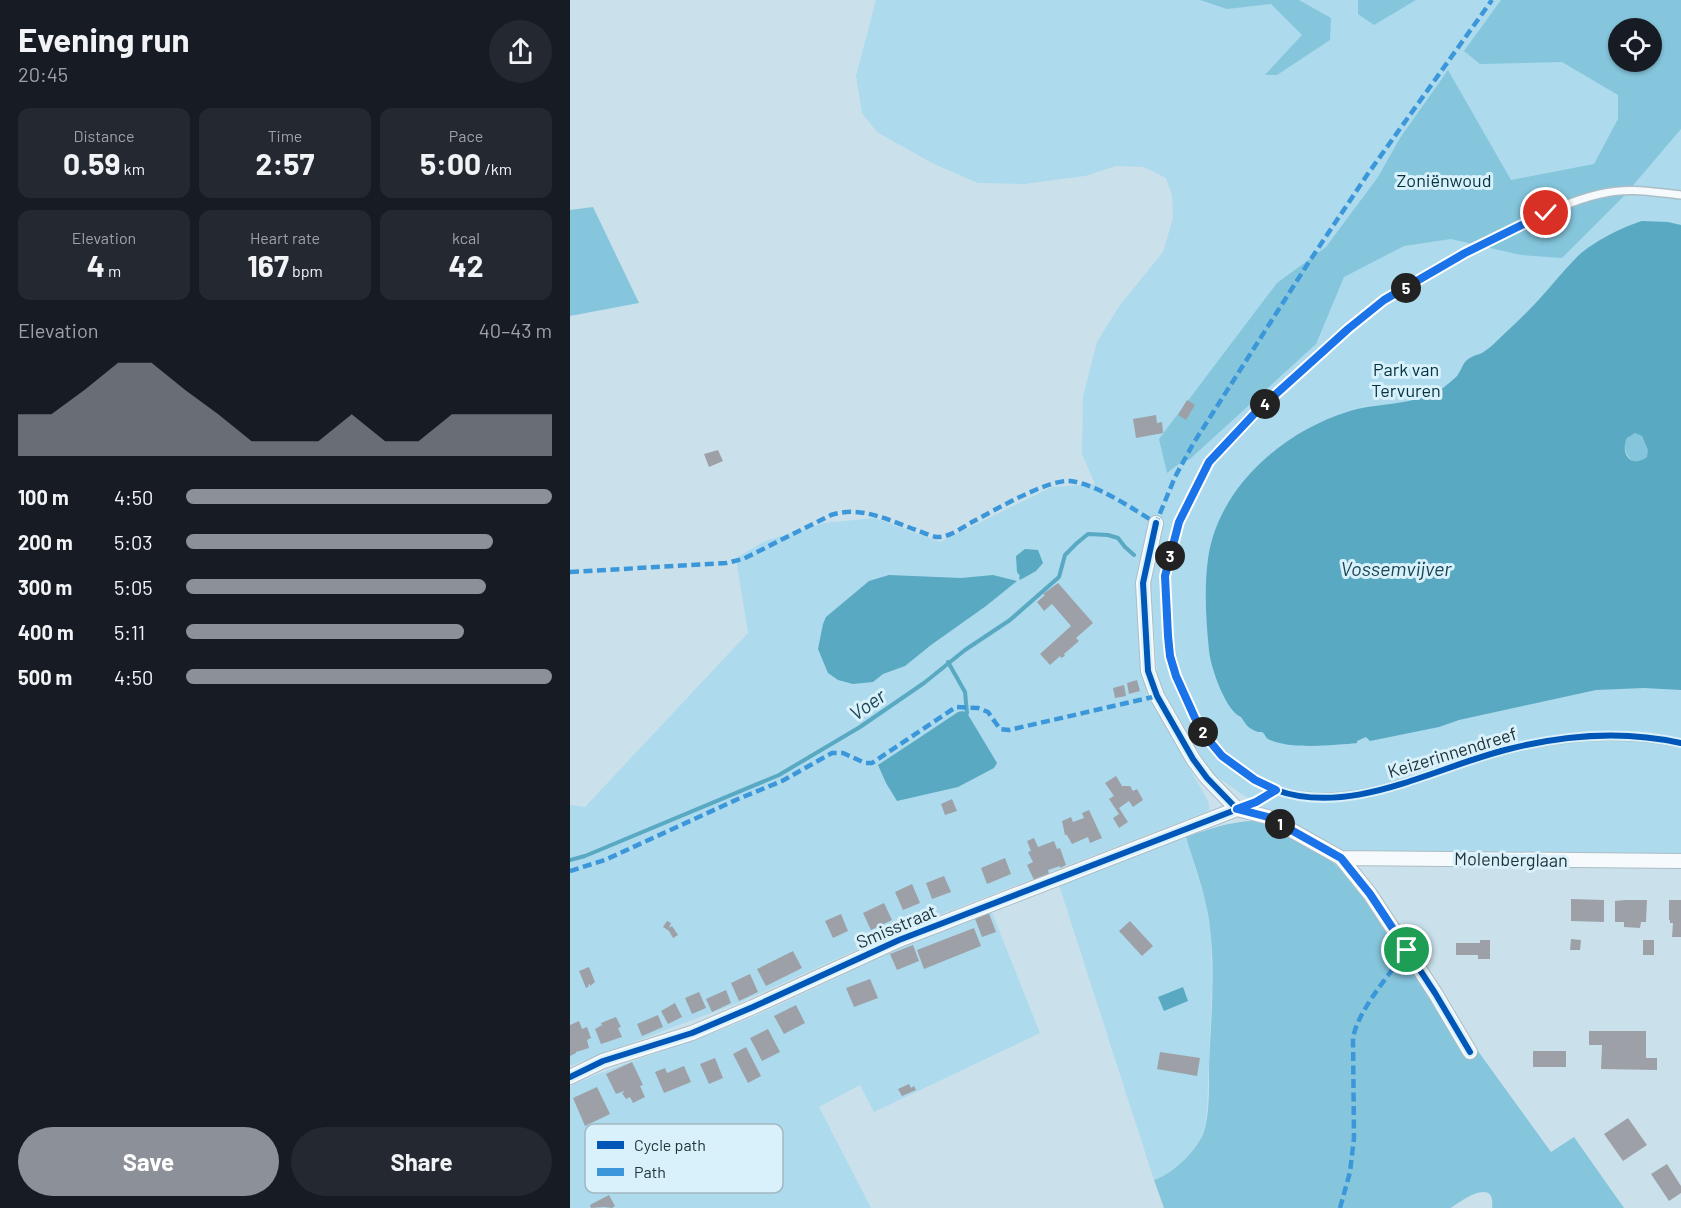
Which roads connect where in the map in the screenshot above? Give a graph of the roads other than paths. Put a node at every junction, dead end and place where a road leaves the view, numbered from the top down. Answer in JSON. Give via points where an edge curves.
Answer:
{"nodes":[{"id":1,"x":1681,"y":195,"type":"edge"},
{"id":2,"x":1156,"y":523,"type":"dead end"},
{"id":3,"x":1681,"y":743,"type":"edge"},
{"id":4,"x":1276,"y":790,"type":"junction"},
{"id":5,"x":1237,"y":809,"type":"junction"},
{"id":6,"x":1341,"y":858,"type":"junction"},
{"id":7,"x":1681,"y":861,"type":"edge"},
{"id":8,"x":1470,"y":1052,"type":"dead end"},
{"id":9,"x":570,"y":1077,"type":"edge"}],
"edges":[{"from":1,"to":4,"type":"lane","name":"Keizerinnendreef","via":[[1625,189],[1596,195],[1546,213],[1465,253],[1384,300],[1348,329],[1256,412],[1209,462],[1179,522],[1165,576],[1170,656],[1185,698],[1207,738],[1239,769]]},
{"from":2,"to":5,"type":"street","via":[[1143,583],[1148,671],[1157,696],[1193,759]]},
{"from":3,"to":4,"type":"lane","name":"Keizerinnendreef","via":[[1614,735],[1555,740],[1503,750],[1359,795],[1327,797]]},
{"from":4,"to":5,"type":"lane"},
{"from":5,"to":6,"type":"street","via":[[1268,817]]},
{"from":5,"to":9,"type":"street","name":"Smisstraat","via":[[899,940],[692,1033],[603,1061]]},
{"from":6,"to":7,"type":"street","name":"Molenberglaan"},
{"from":6,"to":8,"type":"street","via":[[1436,993]]}]}
